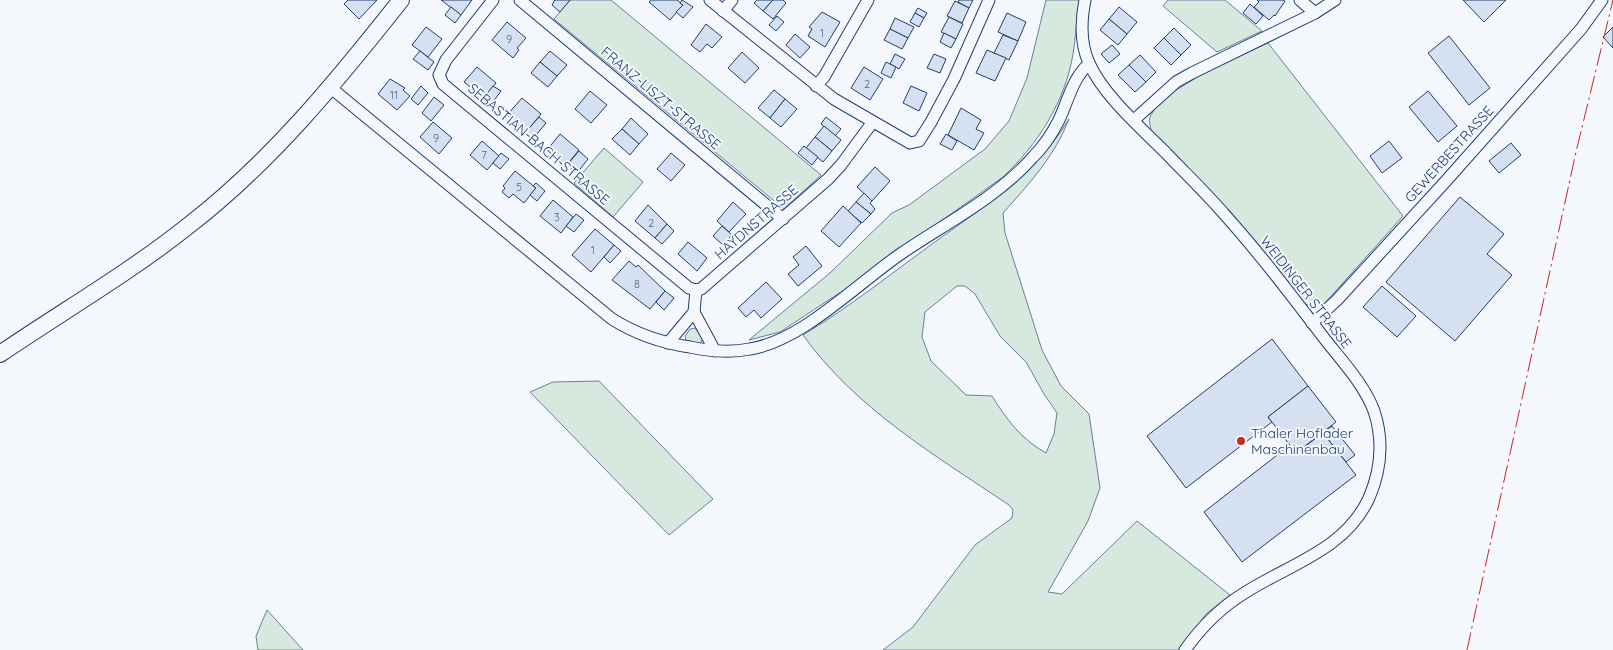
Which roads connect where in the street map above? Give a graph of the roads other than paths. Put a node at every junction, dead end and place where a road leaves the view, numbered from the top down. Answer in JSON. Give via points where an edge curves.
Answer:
{"nodes":[{"id":1,"x":401,"y":0,"type":"edge"},
{"id":2,"x":493,"y":0,"type":"edge"},
{"id":3,"x":520,"y":0,"type":"edge"},
{"id":4,"x":710,"y":0,"type":"edge"},
{"id":5,"x":732,"y":0,"type":"edge"},
{"id":6,"x":868,"y":0,"type":"edge"},
{"id":7,"x":989,"y":0,"type":"edge"},
{"id":8,"x":1085,"y":0,"type":"edge"},
{"id":9,"x":1300,"y":0,"type":"edge"},
{"id":10,"x":1335,"y":0,"type":"edge"},
{"id":11,"x":1602,"y":0,"type":"edge"},
{"id":12,"x":723,"y":11,"type":"junction"},
{"id":13,"x":1314,"y":13,"type":"junction"},
{"id":14,"x":1089,"y":64,"type":"junction"},
{"id":15,"x":816,"y":86,"type":"junction"},
{"id":16,"x":331,"y":88,"type":"junction"},
{"id":17,"x":1134,"y":120,"type":"junction"},
{"id":18,"x":872,"y":122,"type":"junction"},
{"id":19,"x":784,"y":219,"type":"junction"},
{"id":20,"x":696,"y":290,"type":"junction"},
{"id":21,"x":694,"y":312,"type":"junction"},
{"id":22,"x":1312,"y":323,"type":"junction"},
{"id":23,"x":668,"y":343,"type":"junction"},
{"id":24,"x":715,"y":351,"type":"junction"},
{"id":25,"x":0,"y":354,"type":"edge"},
{"id":26,"x":1185,"y":650,"type":"edge"}],
"edges":[{"from":1,"to":16,"type":"street"},
{"from":2,"to":20,"type":"street","name":"SEBASTIAN-BACH-STRASSE","via":[[444,65],[439,75],[443,84],[682,282]]},
{"from":3,"to":19,"type":"street","name":"FRANZ-LISZT-STRASSE"},
{"from":4,"to":12,"type":"street"},
{"from":5,"to":12,"type":"street"},
{"from":6,"to":15,"type":"street"},
{"from":7,"to":18,"type":"street","via":[[954,79],[919,141],[910,143]]},
{"from":8,"to":14,"type":"street","name":"WEIDINGER STRASSE","via":[[1083,39]]},
{"from":9,"to":13,"type":"street"},
{"from":10,"to":13,"type":"street"},
{"from":11,"to":22,"type":"street","name":"GEWERBESTRASSE","via":[[1581,29],[1450,175],[1337,300]]},
{"from":12,"to":15,"type":"street"},
{"from":13,"to":17,"type":"street","via":[[1176,82]]},
{"from":14,"to":17,"type":"street","name":"WEIDINGER STRASSE"},
{"from":14,"to":24,"type":"street","via":[[1080,73],[1047,141],[1006,184],[891,260],[787,336],[750,350]]},
{"from":15,"to":18,"type":"street"},
{"from":16,"to":23,"type":"street","via":[[612,319]]},
{"from":16,"to":25,"type":"street","via":[[271,152],[190,225],[146,258]]},
{"from":17,"to":22,"type":"street","name":"WEIDINGER STRASSE","via":[[1225,214]]},
{"from":18,"to":19,"type":"street","name":"HAYDNSTRASSE","via":[[841,166]]},
{"from":19,"to":20,"type":"street","name":"HAYDNSTRASSE"},
{"from":20,"to":21,"type":"street"},
{"from":21,"to":23,"type":"street"},
{"from":21,"to":24,"type":"street"},
{"from":22,"to":26,"type":"street","name":"WEIDINGER STRASSE","via":[[1367,396],[1378,429],[1379,468],[1368,500],[1348,529],[1320,552],[1248,590],[1209,620]]},
{"from":23,"to":24,"type":"street"}]}
